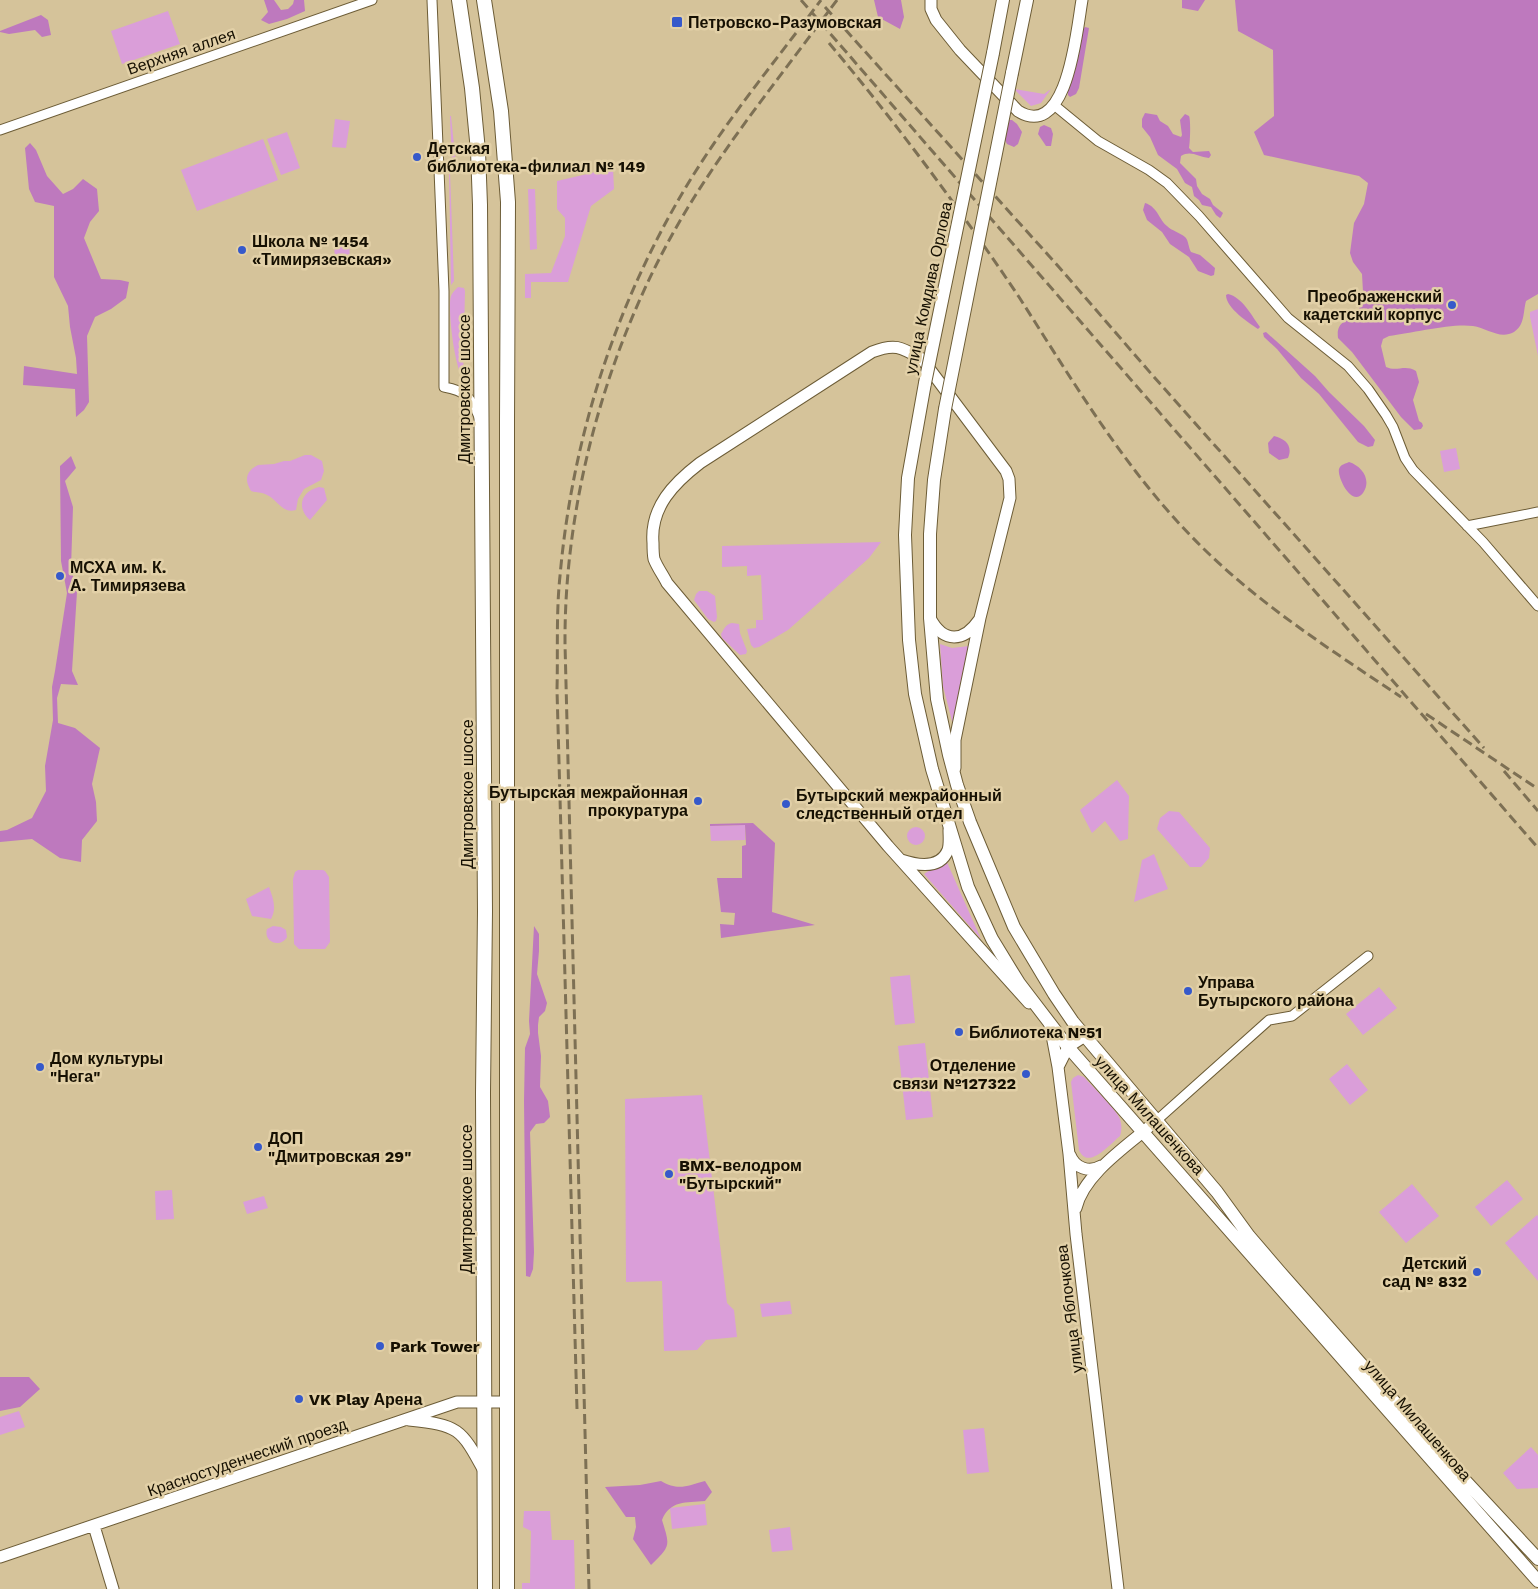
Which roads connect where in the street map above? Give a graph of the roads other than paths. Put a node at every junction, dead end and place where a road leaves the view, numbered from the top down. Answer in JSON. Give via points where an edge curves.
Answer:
{"nodes":[{"id":1,"x":372,"y":0,"type":"edge"},
{"id":2,"x":432,"y":0,"type":"edge"},
{"id":3,"x":458,"y":0,"type":"edge"},
{"id":4,"x":486,"y":0,"type":"edge"},
{"id":5,"x":931,"y":0,"type":"edge"},
{"id":6,"x":1003,"y":0,"type":"edge"},
{"id":7,"x":1027,"y":0,"type":"edge"},
{"id":8,"x":1082,"y":0,"type":"edge"},
{"id":9,"x":1054,"y":105,"type":"junction"},
{"id":10,"x":0,"y":130,"type":"edge"},
{"id":11,"x":482,"y":423,"type":"junction"},
{"id":12,"x":1538,"y":512,"type":"edge"},
{"id":13,"x":1467,"y":526,"type":"junction"},
{"id":14,"x":906,"y":584,"type":"joint"},
{"id":15,"x":1538,"y":606,"type":"edge"},
{"id":16,"x":930,"y":618,"type":"junction"},
{"id":17,"x":980,"y":618,"type":"junction"},
{"id":18,"x":958,"y":785,"type":"junction"},
{"id":19,"x":949,"y":828,"type":"junction"},
{"id":20,"x":900,"y":859,"type":"junction"},
{"id":21,"x":1368,"y":956,"type":"dead end"},
{"id":22,"x":1040,"y":1012,"type":"junction"},
{"id":23,"x":1050,"y":1025,"type":"junction"},
{"id":24,"x":1084,"y":1036,"type":"junction"},
{"id":25,"x":1068,"y":1047,"type":"junction"},
{"id":26,"x":1058,"y":1067,"type":"junction"},
{"id":27,"x":1156,"y":1121,"type":"junction"},
{"id":28,"x":1143,"y":1132,"type":"junction"},
{"id":29,"x":1069,"y":1154,"type":"junction"},
{"id":30,"x":1103,"y":1165,"type":"junction"},
{"id":31,"x":1074,"y":1215,"type":"junction"},
{"id":32,"x":483,"y":1402,"type":"junction"},
{"id":33,"x":506,"y":1402,"type":"junction"},
{"id":34,"x":405,"y":1420,"type":"junction"},
{"id":35,"x":484,"y":1472,"type":"junction"},
{"id":36,"x":94,"y":1526,"type":"junction"},
{"id":37,"x":0,"y":1557,"type":"edge"},
{"id":38,"x":1538,"y":1559,"type":"edge"},
{"id":39,"x":1538,"y":1581,"type":"edge"},
{"id":40,"x":113,"y":1589,"type":"edge"},
{"id":41,"x":485,"y":1589,"type":"edge"},
{"id":42,"x":507,"y":1589,"type":"edge"},
{"id":43,"x":1118,"y":1589,"type":"edge"}],
"edges":[{"from":1,"to":10,"type":"street","name":"Верхняя аллея"},
{"from":2,"to":11,"type":"street","via":[[444,291],[444,387],[465,393]]},
{"from":3,"to":11,"type":"main road","name":"Дмитровское шоссе","via":[[478,151]]},
{"from":4,"to":33,"type":"main road","via":[[501,111],[508,202]]},
{"from":5,"to":9,"type":"street","via":[[936,20],[1018,111],[1034,117]]},
{"from":6,"to":14,"type":"main road","name":"улица Комдива Орлова","bridge":true,"via":[[908,478]]},
{"from":7,"to":16,"type":"main road","name":"улица Милашенкова","bridge":true,"via":[[945,409],[930,534]]},
{"from":8,"to":9,"type":"street","via":[[1067,78]]},
{"from":9,"to":13,"type":"street","via":[[1098,141],[1167,183],[1288,318],[1348,366],[1386,415],[1413,470]]},
{"from":11,"to":32,"type":"main road","name":"Дмитровское шоссе","via":[[485,911]]},
{"from":12,"to":13,"type":"street"},
{"from":13,"to":15,"type":"street"},
{"from":14,"to":19,"type":"main road","name":"улица Милашенкова","via":[[915,694]]},
{"from":16,"to":17,"type":"street","via":[[944,635],[952,637],[964,636]]},
{"from":16,"to":18,"type":"main road","name":"улица Милашенкова","via":[[937,699]]},
{"from":17,"to":18,"type":"street","via":[[955,740]]},
{"from":17,"to":20,"type":"street","via":[[1010,498],[1009,479],[922,359],[902,349],[886,347],[872,352],[700,463],[672,487],[656,516],[653,553],[667,583]]},
{"from":18,"to":24,"type":"main road","name":"улица Милашенкова","via":[[1014,927],[1054,994]]},
{"from":19,"to":20,"type":"street","via":[[948,850],[936,863],[920,864]]},
{"from":19,"to":22,"type":"main road","name":"улица Милашенкова","via":[[968,887],[992,939]]},
{"from":20,"to":22,"type":"street","via":[[1014,988]]},
{"from":21,"to":27,"type":"street","via":[[1292,1016],[1268,1020]]},
{"from":22,"to":23,"type":"main road","name":"улица Милашенкова"},
{"from":23,"to":25,"type":"main road","name":"улица Милашенкова"},
{"from":23,"to":26,"type":"street","name":"улица Яблочкова"},
{"from":24,"to":25,"type":"street"},
{"from":24,"to":27,"type":"main road","name":"улица Милашенкова"},
{"from":25,"to":26,"type":"street"},
{"from":25,"to":28,"type":"main road","name":"улица Милашенкова"},
{"from":26,"to":29,"type":"street","name":"улица Яблочкова"},
{"from":27,"to":28,"type":"street"},
{"from":27,"to":38,"type":"main road","name":"улица Милашенкова","via":[[1284,1278]]},
{"from":28,"to":30,"type":"street"},
{"from":28,"to":39,"type":"main road","name":"улица Милашенкова"},
{"from":29,"to":30,"type":"street","via":[[1083,1169],[1097,1169]]},
{"from":29,"to":31,"type":"street","name":"улица Яблочкова"},
{"from":30,"to":31,"type":"street","via":[[1084,1186]]},
{"from":31,"to":43,"type":"street","name":"улица Яблочкова"},
{"from":32,"to":33,"type":"street","name":"Красностуденческий проезд"},
{"from":32,"to":34,"type":"street","name":"Красностуденческий проезд","via":[[456,1402]]},
{"from":32,"to":35,"type":"main road","name":"Дмитровское шоссе"},
{"from":33,"to":42,"type":"main road"},
{"from":34,"to":35,"type":"street","via":[[447,1426],[457,1431],[470,1445]]},
{"from":34,"to":36,"type":"street","name":"Красностуденческий проезд"},
{"from":35,"to":41,"type":"main road","name":"Дмитровское шоссе"},
{"from":36,"to":37,"type":"street","name":"Красностуденческий проезд"},
{"from":36,"to":40,"type":"street"}]}
